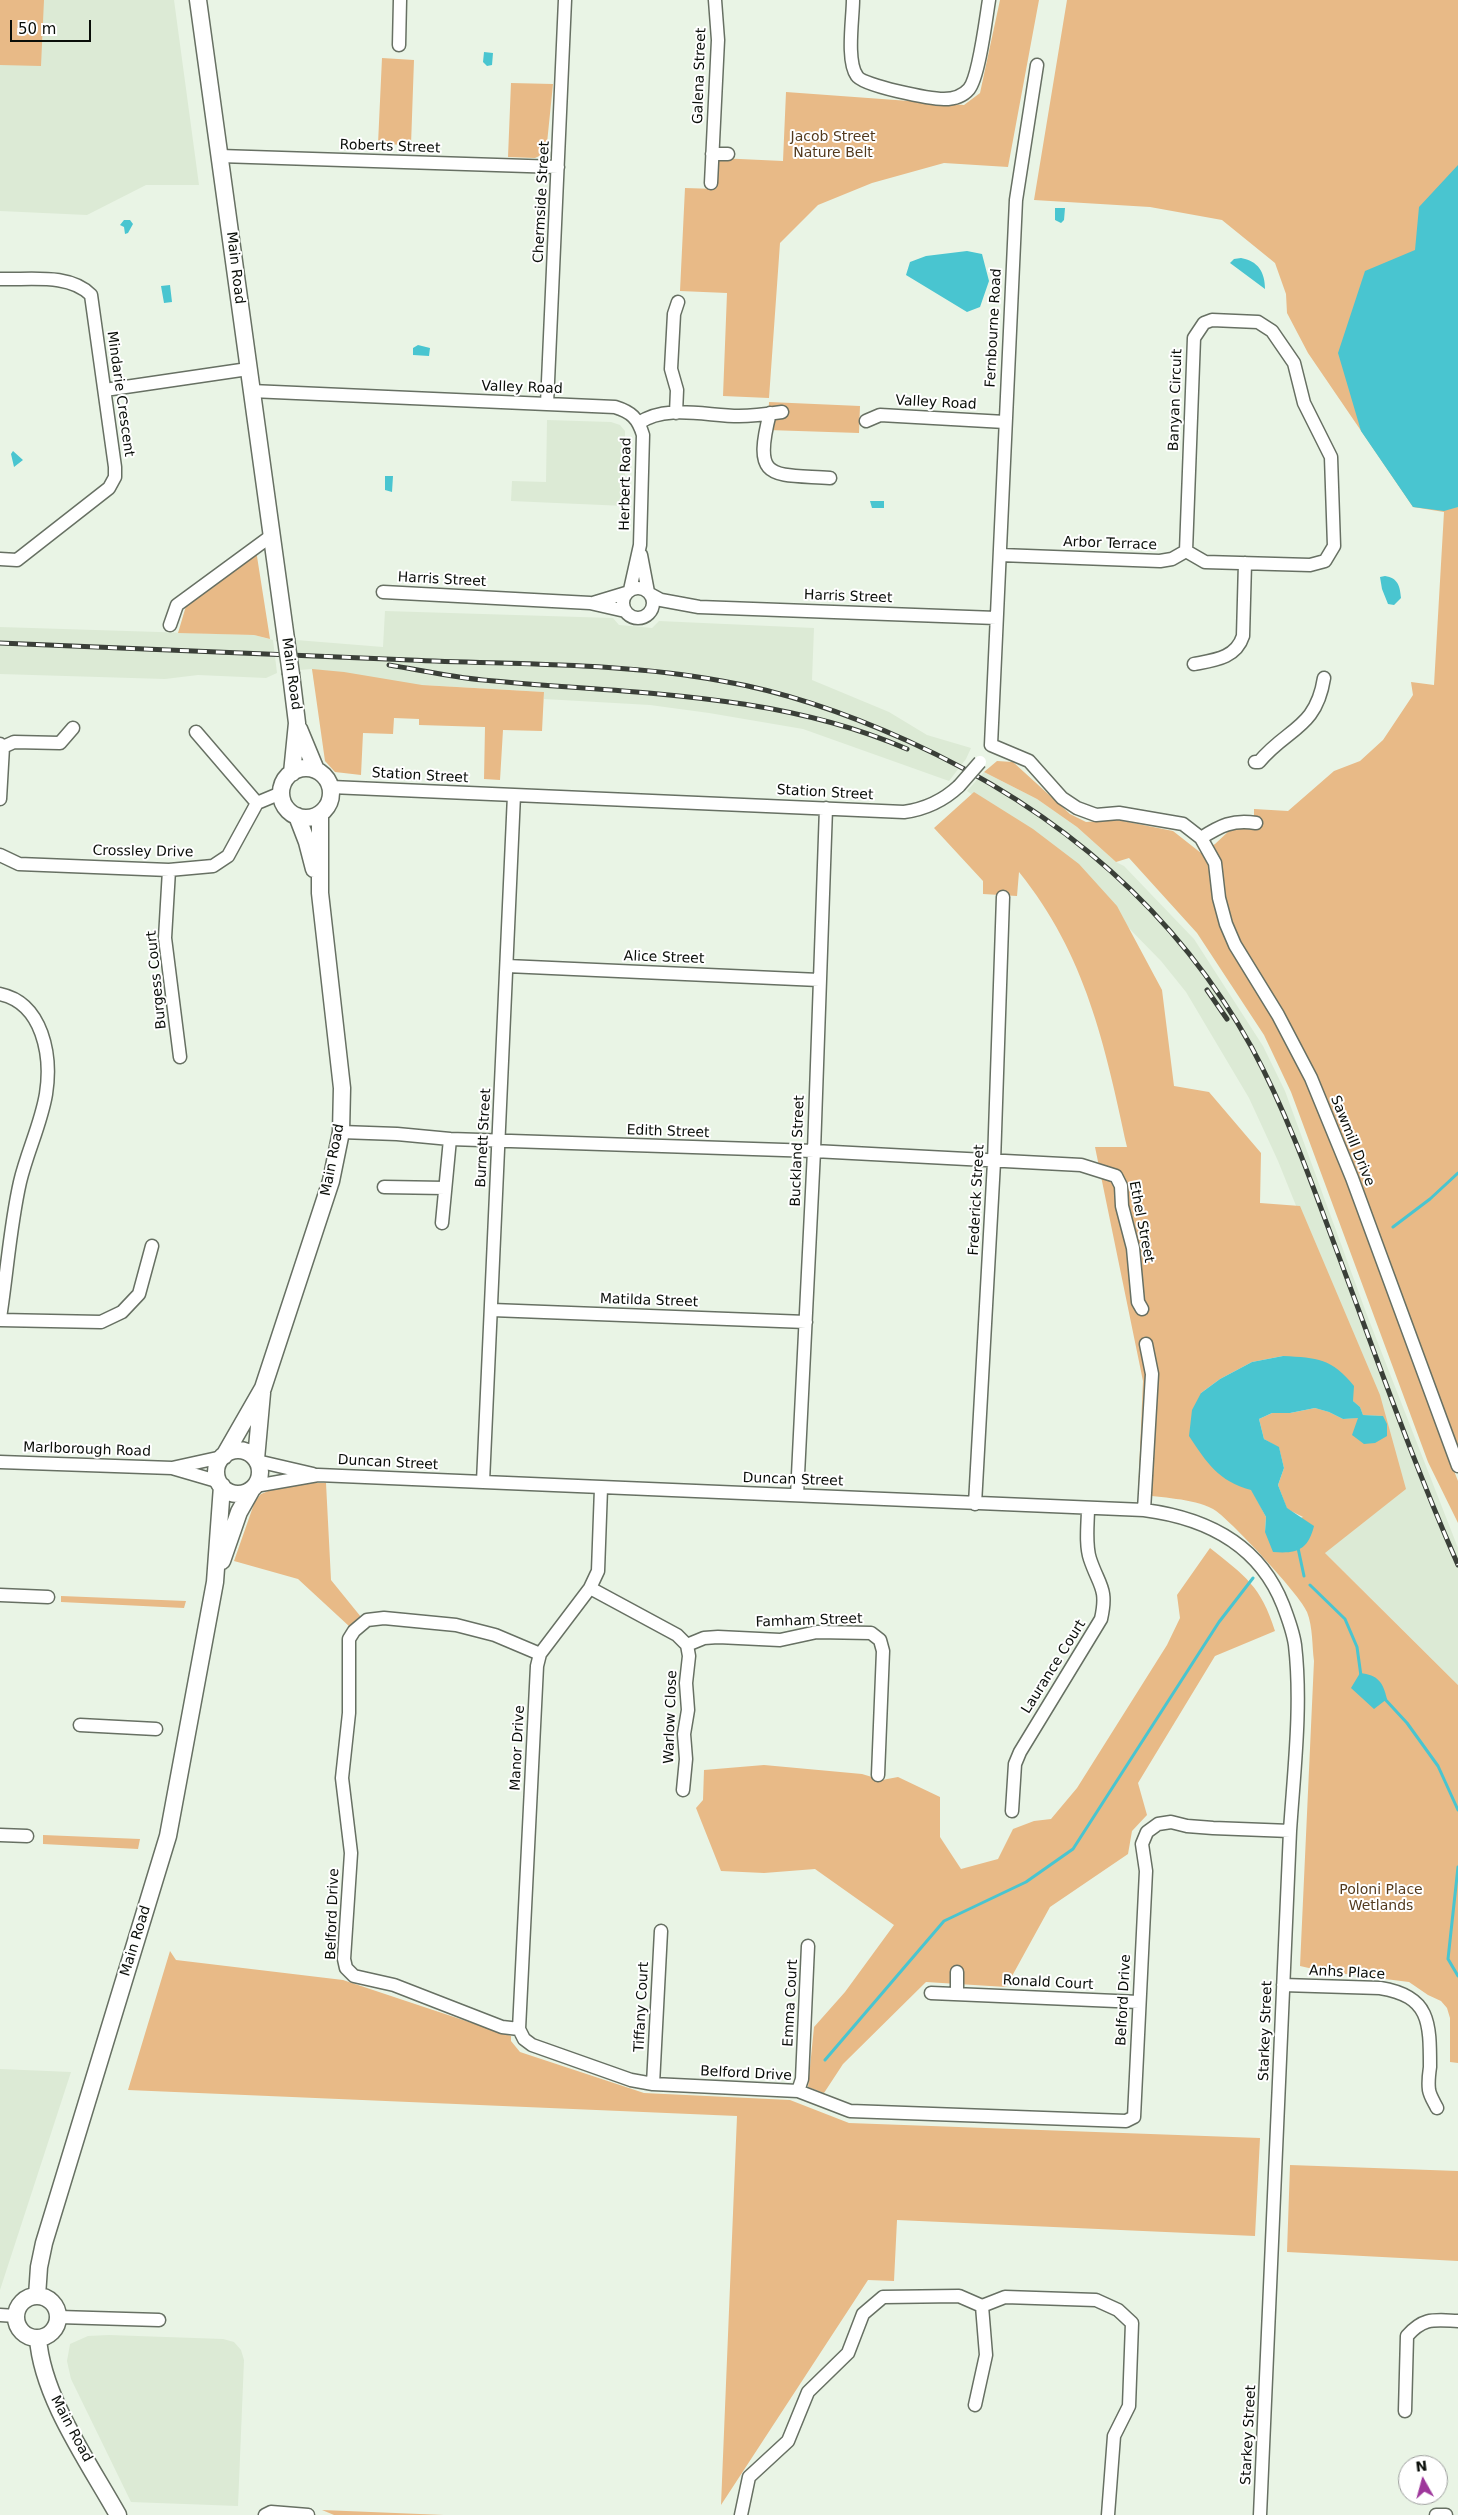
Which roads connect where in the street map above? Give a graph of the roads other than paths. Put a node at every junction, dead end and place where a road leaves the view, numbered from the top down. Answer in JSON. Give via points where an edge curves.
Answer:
{"nodes":[{"id":1,"x":198,"y":0,"type":"edge"},
{"id":2,"x":400,"y":0,"type":"edge"},
{"id":3,"x":565,"y":0,"type":"edge"},
{"id":4,"x":715,"y":0,"type":"edge"},
{"id":5,"x":853,"y":0,"type":"edge"},
{"id":6,"x":989,"y":0,"type":"edge"},
{"id":7,"x":398,"y":45,"type":"dead end"},
{"id":8,"x":1037,"y":65,"type":"dead end"},
{"id":9,"x":712,"y":154,"type":"junction"},
{"id":10,"x":728,"y":154,"type":"dead end"},
{"id":11,"x":220,"y":156,"type":"junction"},
{"id":12,"x":558,"y":167,"type":"junction"},
{"id":13,"x":711,"y":183,"type":"dead end"},
{"id":14,"x":0,"y":279,"type":"edge"},
{"id":15,"x":678,"y":302,"type":"dead end"},
{"id":16,"x":248,"y":369,"type":"junction"},
{"id":17,"x":105,"y":390,"type":"junction"},
{"id":18,"x":251,"y":392,"type":"junction"},
{"id":19,"x":547,"y":404,"type":"junction"},
{"id":20,"x":676,"y":413,"type":"junction"},
{"id":21,"x":866,"y":421,"type":"dead end"},
{"id":22,"x":1005,"y":422,"type":"junction"},
{"id":23,"x":639,"y":423,"type":"junction"},
{"id":24,"x":830,"y":478,"type":"dead end"},
{"id":25,"x":271,"y":536,"type":"junction"},
{"id":26,"x":640,"y":546,"type":"junction"},
{"id":27,"x":1186,"y":551,"type":"junction"},
{"id":28,"x":1000,"y":555,"type":"junction"},
{"id":29,"x":0,"y":559,"type":"edge"},
{"id":30,"x":1245,"y":563,"type":"junction"},
{"id":31,"x":628,"y":591,"type":"junction"},
{"id":32,"x":383,"y":592,"type":"dead end"},
{"id":33,"x":649,"y":593,"type":"junction"},
{"id":34,"x":590,"y":603,"type":"junction"},
{"id":35,"x":699,"y":607,"type":"junction"},
{"id":36,"x":625,"y":612,"type":"junction"},
{"id":37,"x":647,"y":615,"type":"junction"},
{"id":38,"x":996,"y":618,"type":"junction"},
{"id":39,"x":170,"y":626,"type":"dead end"},
{"id":40,"x":1194,"y":664,"type":"dead end"},
{"id":41,"x":1324,"y":678,"type":"dead end"},
{"id":42,"x":297,"y":722,"type":"junction"},
{"id":43,"x":73,"y":728,"type":"dead end"},
{"id":44,"x":196,"y":732,"type":"dead end"},
{"id":45,"x":990,"y":745,"type":"junction"},
{"id":46,"x":1,"y":746,"type":"edge"},
{"id":47,"x":1255,"y":762,"type":"dead end"},
{"id":48,"x":316,"y":770,"type":"junction"},
{"id":49,"x":292,"y":773,"type":"junction"},
{"id":50,"x":330,"y":787,"type":"junction"},
{"id":51,"x":281,"y":793,"type":"junction"},
{"id":52,"x":514,"y":795,"type":"junction"},
{"id":53,"x":0,"y":799,"type":"edge"},
{"id":54,"x":257,"y":802,"type":"junction"},
{"id":55,"x":826,"y":808,"type":"junction"},
{"id":56,"x":320,"y":814,"type":"junction"},
{"id":57,"x":297,"y":816,"type":"junction"},
{"id":58,"x":1256,"y":823,"type":"dead end"},
{"id":59,"x":1201,"y":838,"type":"junction"},
{"id":60,"x":0,"y":855,"type":"edge"},
{"id":61,"x":170,"y":870,"type":"junction"},
{"id":62,"x":320,"y":893,"type":"junction"},
{"id":63,"x":1003,"y":897,"type":"dead end"},
{"id":64,"x":507,"y":966,"type":"junction"},
{"id":65,"x":819,"y":980,"type":"junction"},
{"id":66,"x":0,"y":994,"type":"edge"},
{"id":67,"x":180,"y":1057,"type":"dead end"},
{"id":68,"x":341,"y":1132,"type":"junction"},
{"id":69,"x":450,"y":1140,"type":"junction"},
{"id":70,"x":499,"y":1141,"type":"junction"},
{"id":71,"x":814,"y":1151,"type":"junction"},
{"id":72,"x":994,"y":1162,"type":"junction"},
{"id":73,"x":384,"y":1187,"type":"dead end"},
{"id":74,"x":445,"y":1188,"type":"junction"},
{"id":75,"x":442,"y":1222,"type":"dead end"},
{"id":76,"x":152,"y":1246,"type":"dead end"},
{"id":77,"x":1142,"y":1309,"type":"dead end"},
{"id":78,"x":492,"y":1310,"type":"junction"},
{"id":79,"x":0,"y":1319,"type":"edge"},
{"id":80,"x":806,"y":1322,"type":"junction"},
{"id":81,"x":1146,"y":1344,"type":"dead end"},
{"id":82,"x":263,"y":1388,"type":"junction"},
{"id":83,"x":223,"y":1456,"type":"junction"},
{"id":84,"x":257,"y":1460,"type":"junction"},
{"id":85,"x":0,"y":1462,"type":"edge"},
{"id":86,"x":1458,"y":1466,"type":"edge"},
{"id":87,"x":172,"y":1468,"type":"junction"},
{"id":88,"x":318,"y":1475,"type":"junction"},
{"id":89,"x":484,"y":1482,"type":"junction"},
{"id":90,"x":221,"y":1484,"type":"junction"},
{"id":91,"x":253,"y":1487,"type":"junction"},
{"id":92,"x":601,"y":1488,"type":"junction"},
{"id":93,"x":797,"y":1495,"type":"junction"},
{"id":94,"x":974,"y":1504,"type":"junction"},
{"id":95,"x":1088,"y":1508,"type":"junction"},
{"id":96,"x":1144,"y":1510,"type":"junction"},
{"id":97,"x":1253,"y":1558,"type":"joint"},
{"id":98,"x":215,"y":1582,"type":"junction"},
{"id":99,"x":590,"y":1588,"type":"junction"},
{"id":100,"x":0,"y":1595,"type":"edge"},
{"id":101,"x":48,"y":1597,"type":"dead end"},
{"id":102,"x":687,"y":1645,"type":"junction"},
{"id":103,"x":540,"y":1654,"type":"junction"},
{"id":104,"x":80,"y":1725,"type":"dead end"},
{"id":105,"x":156,"y":1729,"type":"dead end"},
{"id":106,"x":878,"y":1775,"type":"dead end"},
{"id":107,"x":683,"y":1790,"type":"dead end"},
{"id":108,"x":1012,"y":1811,"type":"dead end"},
{"id":109,"x":1290,"y":1831,"type":"junction"},
{"id":110,"x":0,"y":1835,"type":"edge"},
{"id":111,"x":27,"y":1836,"type":"dead end"},
{"id":112,"x":661,"y":1931,"type":"dead end"},
{"id":113,"x":808,"y":1946,"type":"dead end"},
{"id":114,"x":957,"y":1972,"type":"dead end"},
{"id":115,"x":1283,"y":1985,"type":"junction"},
{"id":116,"x":931,"y":1994,"type":"dead end"},
{"id":117,"x":957,"y":1994,"type":"junction"},
{"id":118,"x":1139,"y":2002,"type":"junction"},
{"id":119,"x":519,"y":2029,"type":"junction"},
{"id":120,"x":653,"y":2084,"type":"junction"},
{"id":121,"x":798,"y":2091,"type":"junction"},
{"id":122,"x":1437,"y":2108,"type":"dead end"},
{"id":123,"x":37,"y":2296,"type":"junction"},
{"id":124,"x":982,"y":2306,"type":"junction"},
{"id":125,"x":8,"y":2315,"type":"edge"},
{"id":126,"x":59,"y":2317,"type":"junction"},
{"id":127,"x":158,"y":2320,"type":"dead end"},
{"id":128,"x":1458,"y":2321,"type":"edge"},
{"id":129,"x":38,"y":2338,"type":"junction"},
{"id":130,"x":975,"y":2405,"type":"dead end"},
{"id":131,"x":1405,"y":2411,"type":"dead end"},
{"id":132,"x":118,"y":2515,"type":"edge"},
{"id":133,"x":265,"y":2515,"type":"edge"},
{"id":134,"x":308,"y":2515,"type":"edge"},
{"id":135,"x":742,"y":2515,"type":"edge"},
{"id":136,"x":1108,"y":2515,"type":"edge"},
{"id":137,"x":1260,"y":2515,"type":"edge"},
{"id":138,"x":1436,"y":2515,"type":"edge"},
{"id":139,"x":1446,"y":2515,"type":"edge"}],
"edges":[{"from":1,"to":11,"type":"main road","name":"Main Road"},
{"from":2,"to":7,"type":"street"},
{"from":3,"to":12,"type":"street","name":"Chermside Street"},
{"from":4,"to":9,"type":"street","name":"Galena Street","via":[[718,40]]},
{"from":5,"to":6,"type":"street","via":[[852,60],[856,76],[876,86],[944,99],[961,96],[970,89]]},
{"from":8,"to":22,"type":"street","name":"Fernbourne Road","via":[[1016,200]]},
{"from":9,"to":10,"type":"street"},
{"from":9,"to":13,"type":"street","name":"Galena Street"},
{"from":11,"to":12,"type":"street","name":"Roberts Street"},
{"from":11,"to":16,"type":"main road","name":"Main Road"},
{"from":12,"to":19,"type":"street","name":"Chermside Street"},
{"from":14,"to":17,"type":"street","name":"Mindarie Crescent","via":[[69,281],[82,286],[91,295]]},
{"from":15,"to":20,"type":"street","via":[[674,314],[672,369],[677,390]]},
{"from":16,"to":17,"type":"street"},
{"from":16,"to":18,"type":"main road","name":"Main Road"},
{"from":17,"to":29,"type":"street","name":"Mindarie Crescent","via":[[115,467],[115,477],[109,488],[17,560]]},
{"from":18,"to":19,"type":"street","name":"Valley Road"},
{"from":18,"to":25,"type":"main road","name":"Main Road"},
{"from":19,"to":23,"type":"street","name":"Valley Road","via":[[615,407],[630,411]]},
{"from":20,"to":23,"type":"street","via":[[648,416]]},
{"from":20,"to":24,"type":"street","via":[[740,416],[776,413],[762,446],[764,460],[771,471],[779,475]]},
{"from":21,"to":22,"type":"street","name":"Valley Road","via":[[880,415]]},
{"from":22,"to":28,"type":"street","name":"Fernbourne Road"},
{"from":23,"to":26,"type":"street","name":"Herbert Road","via":[[643,435]]},
{"from":25,"to":39,"type":"street","via":[[177,605]]},
{"from":25,"to":42,"type":"main road","name":"Main Road","bridge":true},
{"from":26,"to":31,"type":"street","name":"Herbert Road"},
{"from":26,"to":33,"type":"street","name":"Herbert Road"},
{"from":27,"to":28,"type":"street","name":"Arbor Terrace","via":[[1160,561]]},
{"from":27,"to":30,"type":"street","via":[[1205,562]]},
{"from":27,"to":30,"type":"street","name":"Banyan Circuit","via":[[1194,338],[1204,323],[1212,320],[1258,322],[1272,331],[1294,363],[1304,403],[1331,457],[1334,546],[1325,561],[1314,565]]},
{"from":28,"to":38,"type":"street","name":"Fernbourne Road"},
{"from":30,"to":40,"type":"street","via":[[1244,636],[1241,645],[1221,659]]},
{"from":31,"to":33,"type":"street","via":[[639,588]]},
{"from":31,"to":34,"type":"street","name":"Harris Street"},
{"from":31,"to":36,"type":"street","via":[[622,603]]},
{"from":32,"to":34,"type":"street","name":"Harris Street"},
{"from":33,"to":35,"type":"street","name":"Harris Street","via":[[661,600]]},
{"from":33,"to":37,"type":"street","via":[[653,605]]},
{"from":34,"to":36,"type":"street","name":"Harris Street"},
{"from":35,"to":37,"type":"street","name":"Harris Street","via":[[663,610]]},
{"from":35,"to":38,"type":"street","name":"Harris Street"},
{"from":36,"to":37,"type":"street","via":[[635,618]]},
{"from":38,"to":45,"type":"street","name":"Fernbourne Road"},
{"from":41,"to":47,"type":"street","via":[[1321,697],[1300,728]]},
{"from":42,"to":48,"type":"main road","name":"Main Road"},
{"from":42,"to":49,"type":"main road","name":"Main Road"},
{"from":43,"to":46,"type":"street","via":[[60,743],[14,742]]},
{"from":44,"to":54,"type":"street"},
{"from":45,"to":55,"type":"street","name":"Station Street","bridge":true,"via":[[960,786],[946,798],[922,809],[904,812]]},
{"from":45,"to":59,"type":"street","via":[[1029,760],[1062,798],[1077,808],[1096,815],[1119,813],[1183,824]]},
{"from":46,"to":53,"type":"street"},
{"from":48,"to":49,"type":"main road","via":[[308,768]]},
{"from":48,"to":50,"type":"main road","name":"Main Road","via":[[328,780]]},
{"from":49,"to":51,"type":"main road","name":"Main Road","via":[[286,778]]},
{"from":50,"to":52,"type":"street","name":"Station Street"},
{"from":50,"to":56,"type":"main road","name":"Main Road","via":[[330,802]]},
{"from":51,"to":54,"type":"street"},
{"from":51,"to":57,"type":"main road","name":"Main Road","via":[[285,807]]},
{"from":52,"to":55,"type":"street","name":"Station Street"},
{"from":52,"to":64,"type":"street","name":"Burnett Street"},
{"from":54,"to":61,"type":"street","name":"Crossley Drive","via":[[228,856],[213,866]]},
{"from":55,"to":65,"type":"street","name":"Buckland Street"},
{"from":56,"to":57,"type":"main road","via":[[305,818]]},
{"from":56,"to":62,"type":"main road","name":"Main Road"},
{"from":57,"to":62,"type":"main road","name":"Main Road"},
{"from":58,"to":59,"type":"street","via":[[1223,824]]},
{"from":59,"to":86,"type":"street","name":"Sawmill Drive","via":[[1215,863],[1219,898],[1235,945],[1278,1015],[1311,1078]]},
{"from":60,"to":61,"type":"street","name":"Crossley Drive","via":[[19,864]]},
{"from":61,"to":67,"type":"street","name":"Burgess Court","via":[[165,938]]},
{"from":62,"to":68,"type":"main road","name":"Main Road","via":[[342,1088]]},
{"from":63,"to":72,"type":"street","name":"Frederick Street"},
{"from":64,"to":65,"type":"street","name":"Alice Street"},
{"from":64,"to":70,"type":"street","name":"Burnett Street"},
{"from":65,"to":71,"type":"street","name":"Buckland Street"},
{"from":66,"to":79,"type":"street","via":[[10,996],[28,1008],[42,1030],[47,1067],[46,1094],[20,1182]]},
{"from":68,"to":69,"type":"street","name":"Edith Street"},
{"from":68,"to":82,"type":"main road","name":"Main Road","via":[[331,1181]]},
{"from":69,"to":70,"type":"street","name":"Edith Street"},
{"from":69,"to":74,"type":"street"},
{"from":70,"to":71,"type":"street","name":"Edith Street"},
{"from":70,"to":78,"type":"street","name":"Burnett Street"},
{"from":71,"to":72,"type":"street","name":"Edith Street"},
{"from":71,"to":80,"type":"street","name":"Buckland Street"},
{"from":72,"to":77,"type":"street","name":"Ethel Street","via":[[1081,1165],[1116,1176],[1121,1186],[1122,1206],[1133,1248],[1138,1302]]},
{"from":72,"to":94,"type":"street","name":"Frederick Street"},
{"from":73,"to":74,"type":"street"},
{"from":74,"to":75,"type":"street"},
{"from":76,"to":79,"type":"street","via":[[139,1294],[122,1312],[101,1322]]},
{"from":78,"to":80,"type":"street","name":"Matilda Street"},
{"from":78,"to":89,"type":"street","name":"Burnett Street"},
{"from":80,"to":93,"type":"street","name":"Buckland Street"},
{"from":81,"to":96,"type":"street","via":[[1152,1374]]},
{"from":82,"to":83,"type":"main road","name":"Main Road"},
{"from":82,"to":84,"type":"main road","name":"Main Road"},
{"from":83,"to":84,"type":"main road","via":[[239,1450]]},
{"from":83,"to":87,"type":"street","name":"Marlborough Road"},
{"from":83,"to":90,"type":"main road","via":[[217,1470]]},
{"from":84,"to":88,"type":"street","name":"Duncan Street"},
{"from":84,"to":91,"type":"main road","via":[[260,1476]]},
{"from":85,"to":87,"type":"street","name":"Marlborough Road"},
{"from":87,"to":90,"type":"street","name":"Marlborough Road"},
{"from":88,"to":89,"type":"street","name":"Duncan Street"},
{"from":88,"to":91,"type":"street","name":"Duncan Street"},
{"from":89,"to":92,"type":"street","name":"Duncan Street"},
{"from":90,"to":91,"type":"main road","via":[[236,1493]]},
{"from":90,"to":98,"type":"main road","name":"Main Road"},
{"from":91,"to":98,"type":"main road","name":"Main Road","via":[[239,1512]]},
{"from":92,"to":93,"type":"street","name":"Duncan Street"},
{"from":92,"to":99,"type":"street","name":"Manor Drive","via":[[598,1571]]},
{"from":93,"to":94,"type":"street","name":"Duncan Street"},
{"from":94,"to":95,"type":"street","name":"Duncan Street"},
{"from":95,"to":96,"type":"street","name":"Duncan Street"},
{"from":95,"to":108,"type":"street","name":"Laurance Court","via":[[1090,1559],[1103,1586],[1102,1619],[1020,1752],[1015,1764]]},
{"from":96,"to":97,"type":"street","name":"Duncan Street","via":[[1189,1518],[1214,1529],[1240,1545]]},
{"from":97,"to":109,"type":"street","name":"Starkey Street","via":[[1276,1588],[1295,1644],[1298,1724]]},
{"from":98,"to":123,"type":"main road","name":"Main Road","via":[[168,1836],[44,2243]]},
{"from":99,"to":102,"type":"street","via":[[677,1635]]},
{"from":99,"to":103,"type":"street","name":"Manor Drive"},
{"from":100,"to":101,"type":"street"},
{"from":102,"to":106,"type":"street","name":"Famham Street","via":[[718,1636],[780,1640],[817,1632],[871,1633],[880,1640],[883,1651]]},
{"from":102,"to":107,"type":"street","name":"Warlow Close","via":[[690,1656],[686,1683],[688,1710]]},
{"from":103,"to":119,"type":"street","name":"Manor Drive"},
{"from":103,"to":119,"type":"street","name":"Belford Drive","via":[[495,1635],[456,1625],[384,1618],[367,1620],[354,1631],[348,1647],[349,1713],[342,1778],[351,1853],[346,1968],[354,1976],[394,1985],[502,2027]]},
{"from":104,"to":105,"type":"street"},
{"from":109,"to":115,"type":"street","name":"Starkey Street"},
{"from":109,"to":118,"type":"street","name":"Belford Drive","via":[[1187,1826],[1171,1822],[1158,1824],[1146,1832],[1142,1844],[1146,1871]]},
{"from":110,"to":111,"type":"street"},
{"from":112,"to":120,"type":"street","name":"Tiffany Court"},
{"from":113,"to":121,"type":"street","name":"Emma Court","via":[[802,2080]]},
{"from":114,"to":117,"type":"street"},
{"from":115,"to":122,"type":"street","name":"Anhs Place","via":[[1380,1988],[1413,1998],[1424,2013],[1429,2033],[1429,2090]]},
{"from":115,"to":137,"type":"street","name":"Starkey Street"},
{"from":116,"to":117,"type":"street","name":"Ronald Court"},
{"from":117,"to":118,"type":"street","name":"Ronald Court"},
{"from":118,"to":121,"type":"street","name":"Belford Drive","via":[[1134,2117],[1126,2122],[850,2111]]},
{"from":119,"to":120,"type":"street","name":"Belford Drive","via":[[532,2045],[631,2080]]},
{"from":120,"to":121,"type":"street","name":"Belford Drive"},
{"from":123,"to":125,"type":"main road","via":[[20,2304]]},
{"from":123,"to":126,"type":"main road","via":[[50,2300]]},
{"from":124,"to":130,"type":"street","via":[[986,2355]]},
{"from":124,"to":135,"type":"street","via":[[959,2296],[883,2297],[863,2314],[848,2353],[808,2392],[788,2442],[749,2476]]},
{"from":124,"to":136,"type":"street","via":[[1005,2298],[1096,2300],[1118,2310],[1132,2323],[1130,2406],[1114,2436]]},
{"from":125,"to":129,"type":"main road","via":[[25,2334]]},
{"from":126,"to":127,"type":"street"},
{"from":126,"to":129,"type":"main road","via":[[55,2329]]},
{"from":128,"to":131,"type":"street","via":[[1434,2320],[1418,2324],[1407,2336]]},
{"from":129,"to":132,"type":"main road","name":"Main Road","via":[[44,2375],[57,2404]]},
{"from":133,"to":134,"type":"street","via":[[272,2512]]},
{"from":138,"to":139,"type":"street"}]}
